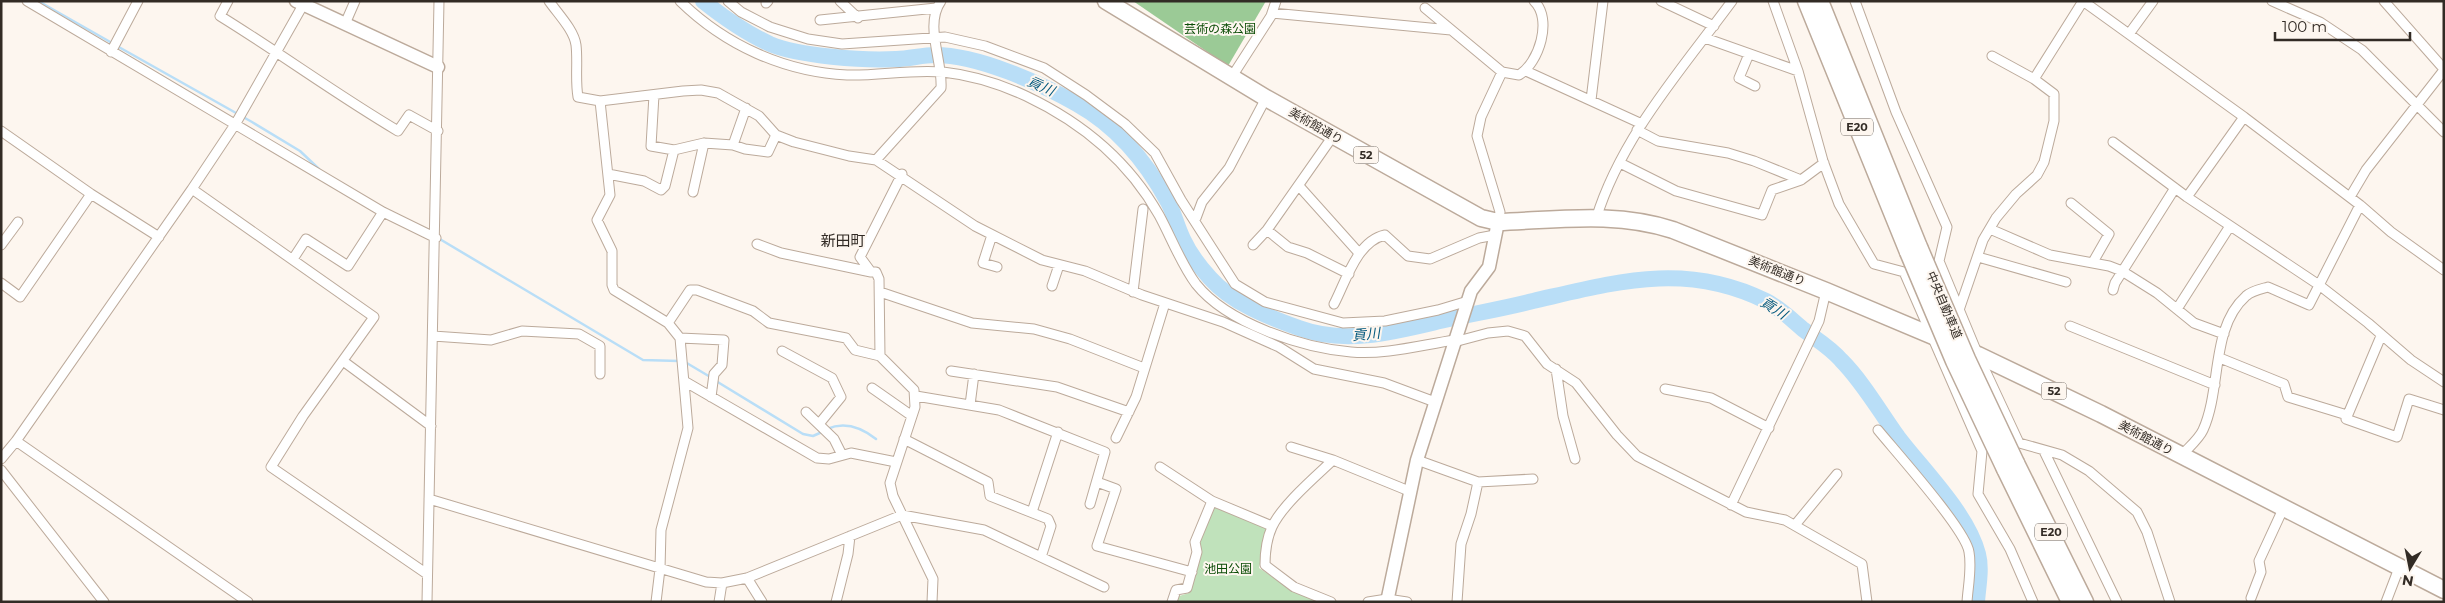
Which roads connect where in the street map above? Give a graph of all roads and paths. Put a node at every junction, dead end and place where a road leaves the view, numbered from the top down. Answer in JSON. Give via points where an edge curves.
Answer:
{"nodes":[{"id":1,"x":27,"y":1,"type":"edge"},
{"id":2,"x":138,"y":1,"type":"edge"},
{"id":3,"x":228,"y":1,"type":"edge"},
{"id":4,"x":355,"y":1,"type":"edge"},
{"id":5,"x":440,"y":1,"type":"edge"},
{"id":6,"x":549,"y":1,"type":"edge"},
{"id":7,"x":680,"y":1,"type":"edge"},
{"id":8,"x":728,"y":1,"type":"edge"},
{"id":9,"x":840,"y":1,"type":"edge"},
{"id":10,"x":1106,"y":1,"type":"edge"},
{"id":11,"x":1276,"y":1,"type":"edge"},
{"id":12,"x":1603,"y":1,"type":"edge"},
{"id":13,"x":1661,"y":1,"type":"edge"},
{"id":14,"x":1732,"y":1,"type":"edge"},
{"id":15,"x":1773,"y":1,"type":"edge"},
{"id":16,"x":1806,"y":1,"type":"edge"},
{"id":17,"x":1820,"y":1,"type":"edge"},
{"id":18,"x":1855,"y":1,"type":"edge"},
{"id":19,"x":2083,"y":1,"type":"edge"},
{"id":20,"x":2153,"y":1,"type":"edge"},
{"id":21,"x":2272,"y":1,"type":"edge"},
{"id":22,"x":2384,"y":1,"type":"edge"},
{"id":23,"x":1537,"y":2,"type":"edge"},
{"id":24,"x":300,"y":3,"type":"edge"},
{"id":25,"x":939,"y":5,"type":"edge"},
{"id":26,"x":1424,"y":8,"type":"dead end"},
{"id":27,"x":1272,"y":13,"type":"junction"},
{"id":28,"x":858,"y":18,"type":"junction"},
{"id":29,"x":820,"y":20,"type":"dead end"},
{"id":30,"x":344,"y":24,"type":"junction"},
{"id":31,"x":1714,"y":26,"type":"junction"},
{"id":32,"x":1451,"y":30,"type":"junction"},
{"id":33,"x":2129,"y":34,"type":"junction"},
{"id":34,"x":935,"y":38,"type":"junction"},
{"id":35,"x":1705,"y":38,"type":"junction"},
{"id":36,"x":276,"y":51,"type":"junction"},
{"id":37,"x":111,"y":52,"type":"junction"},
{"id":38,"x":1750,"y":54,"type":"junction"},
{"id":39,"x":1992,"y":56,"type":"dead end"},
{"id":40,"x":438,"y":67,"type":"junction"},
{"id":41,"x":2444,"y":70,"type":"edge"},
{"id":42,"x":941,"y":71,"type":"junction"},
{"id":43,"x":1526,"y":71,"type":"junction"},
{"id":44,"x":1798,"y":71,"type":"junction"},
{"id":45,"x":1502,"y":72,"type":"junction"},
{"id":46,"x":1231,"y":78,"type":"junction"},
{"id":47,"x":2034,"y":79,"type":"junction"},
{"id":48,"x":1755,"y":86,"type":"dead end"},
{"id":49,"x":654,"y":95,"type":"junction"},
{"id":50,"x":1266,"y":98,"type":"junction"},
{"id":51,"x":1591,"y":100,"type":"junction"},
{"id":52,"x":600,"y":101,"type":"junction"},
{"id":53,"x":2417,"y":104,"type":"junction"},
{"id":54,"x":746,"y":108,"type":"junction"},
{"id":55,"x":2244,"y":118,"type":"junction"},
{"id":56,"x":236,"y":123,"type":"junction"},
{"id":57,"x":1640,"y":127,"type":"junction"},
{"id":58,"x":1,"y":131,"type":"edge"},
{"id":59,"x":438,"y":131,"type":"junction"},
{"id":60,"x":2444,"y":132,"type":"edge"},
{"id":61,"x":776,"y":135,"type":"junction"},
{"id":62,"x":1333,"y":136,"type":"junction"},
{"id":63,"x":2113,"y":142,"type":"dead end"},
{"id":64,"x":704,"y":143,"type":"junction"},
{"id":65,"x":733,"y":145,"type":"junction"},
{"id":66,"x":674,"y":150,"type":"junction"},
{"id":67,"x":876,"y":160,"type":"junction"},
{"id":68,"x":1620,"y":163,"type":"junction"},
{"id":69,"x":1824,"y":163,"type":"junction"},
{"id":70,"x":608,"y":174,"type":"junction"},
{"id":71,"x":902,"y":174,"type":"junction"},
{"id":72,"x":1800,"y":180,"type":"junction"},
{"id":73,"x":1299,"y":186,"type":"junction"},
{"id":74,"x":2175,"y":188,"type":"junction"},
{"id":75,"x":192,"y":189,"type":"junction"},
{"id":76,"x":693,"y":192,"type":"dead end"},
{"id":77,"x":91,"y":194,"type":"junction"},
{"id":78,"x":2187,"y":197,"type":"junction"},
{"id":79,"x":2350,"y":197,"type":"junction"},
{"id":80,"x":2071,"y":203,"type":"dead end"},
{"id":81,"x":2360,"y":205,"type":"junction"},
{"id":82,"x":1143,"y":209,"type":"dead end"},
{"id":83,"x":383,"y":212,"type":"junction"},
{"id":84,"x":1196,"y":218,"type":"dead end"},
{"id":85,"x":1596,"y":219,"type":"junction"},
{"id":86,"x":18,"y":222,"type":"dead end"},
{"id":87,"x":2230,"y":226,"type":"junction"},
{"id":88,"x":1497,"y":229,"type":"junction"},
{"id":89,"x":1990,"y":229,"type":"junction"},
{"id":90,"x":1267,"y":230,"type":"junction"},
{"id":91,"x":992,"y":235,"type":"junction"},
{"id":92,"x":159,"y":237,"type":"junction"},
{"id":93,"x":436,"y":238,"type":"junction"},
{"id":94,"x":758,"y":244,"type":"dead end"},
{"id":95,"x":1,"y":245,"type":"edge"},
{"id":96,"x":1253,"y":245,"type":"dead end"},
{"id":97,"x":1913,"y":250,"type":"junction"},
{"id":98,"x":1359,"y":253,"type":"junction"},
{"id":99,"x":1978,"y":258,"type":"junction"},
{"id":100,"x":293,"y":259,"type":"junction"},
{"id":101,"x":2093,"y":262,"type":"junction"},
{"id":102,"x":1059,"y":265,"type":"junction"},
{"id":103,"x":997,"y":267,"type":"dead end"},
{"id":104,"x":2444,"y":270,"type":"edge"},
{"id":105,"x":2122,"y":271,"type":"junction"},
{"id":106,"x":871,"y":272,"type":"junction"},
{"id":107,"x":1349,"y":274,"type":"junction"},
{"id":108,"x":2066,"y":282,"type":"dead end"},
{"id":109,"x":1,"y":283,"type":"edge"},
{"id":110,"x":2319,"y":285,"type":"junction"},
{"id":111,"x":1052,"y":286,"type":"dead end"},
{"id":112,"x":2113,"y":290,"type":"dead end"},
{"id":113,"x":1826,"y":291,"type":"junction"},
{"id":114,"x":880,"y":292,"type":"junction"},
{"id":115,"x":1133,"y":292,"type":"junction"},
{"id":116,"x":1165,"y":303,"type":"junction"},
{"id":117,"x":1334,"y":304,"type":"dead end"},
{"id":118,"x":1466,"y":304,"type":"junction"},
{"id":119,"x":2177,"y":309,"type":"junction"},
{"id":120,"x":1959,"y":310,"type":"junction"},
{"id":121,"x":668,"y":324,"type":"junction"},
{"id":122,"x":2070,"y":326,"type":"dead end"},
{"id":123,"x":2224,"y":334,"type":"junction"},
{"id":124,"x":434,"y":336,"type":"junction"},
{"id":125,"x":1931,"y":336,"type":"junction"},
{"id":126,"x":2381,"y":336,"type":"junction"},
{"id":127,"x":680,"y":338,"type":"junction"},
{"id":128,"x":1455,"y":340,"type":"junction"},
{"id":129,"x":782,"y":352,"type":"dead end"},
{"id":130,"x":1978,"y":355,"type":"junction"},
{"id":131,"x":880,"y":356,"type":"junction"},
{"id":132,"x":2220,"y":358,"type":"junction"},
{"id":133,"x":343,"y":361,"type":"junction"},
{"id":134,"x":1144,"y":368,"type":"junction"},
{"id":135,"x":1556,"y":369,"type":"junction"},
{"id":136,"x":951,"y":371,"type":"dead end"},
{"id":137,"x":600,"y":374,"type":"dead end"},
{"id":138,"x":974,"y":374,"type":"junction"},
{"id":139,"x":684,"y":381,"type":"junction"},
{"id":140,"x":2444,"y":382,"type":"edge"},
{"id":141,"x":2215,"y":385,"type":"junction"},
{"id":142,"x":872,"y":388,"type":"dead end"},
{"id":143,"x":1665,"y":389,"type":"dead end"},
{"id":144,"x":710,"y":396,"type":"junction"},
{"id":145,"x":916,"y":396,"type":"junction"},
{"id":146,"x":1435,"y":402,"type":"junction"},
{"id":147,"x":970,"y":405,"type":"junction"},
{"id":148,"x":2444,"y":410,"type":"edge"},
{"id":149,"x":806,"y":412,"type":"dead end"},
{"id":150,"x":1129,"y":412,"type":"junction"},
{"id":151,"x":2347,"y":415,"type":"junction"},
{"id":152,"x":912,"y":416,"type":"junction"},
{"id":153,"x":819,"y":424,"type":"junction"},
{"id":154,"x":431,"y":426,"type":"junction"},
{"id":155,"x":1769,"y":428,"type":"junction"},
{"id":156,"x":1972,"y":428,"type":"junction"},
{"id":157,"x":1878,"y":430,"type":"dead end"},
{"id":158,"x":1058,"y":432,"type":"junction"},
{"id":159,"x":1116,"y":438,"type":"dead end"},
{"id":160,"x":904,"y":439,"type":"junction"},
{"id":161,"x":16,"y":441,"type":"junction"},
{"id":162,"x":2020,"y":443,"type":"junction"},
{"id":163,"x":1291,"y":447,"type":"dead end"},
{"id":164,"x":2044,"y":451,"type":"junction"},
{"id":165,"x":842,"y":455,"type":"junction"},
{"id":166,"x":2181,"y":456,"type":"junction"},
{"id":167,"x":1575,"y":458,"type":"dead end"},
{"id":168,"x":1,"y":459,"type":"edge"},
{"id":169,"x":1333,"y":460,"type":"junction"},
{"id":170,"x":1417,"y":460,"type":"junction"},
{"id":171,"x":896,"y":462,"type":"junction"},
{"id":172,"x":2011,"y":466,"type":"junction"},
{"id":173,"x":1160,"y":467,"type":"dead end"},
{"id":174,"x":1,"y":470,"type":"edge"},
{"id":175,"x":1837,"y":474,"type":"dead end"},
{"id":176,"x":1533,"y":479,"type":"dead end"},
{"id":177,"x":1097,"y":482,"type":"junction"},
{"id":178,"x":1478,"y":482,"type":"junction"},
{"id":179,"x":1410,"y":492,"type":"junction"},
{"id":180,"x":429,"y":500,"type":"junction"},
{"id":181,"x":1212,"y":501,"type":"junction"},
{"id":182,"x":1090,"y":504,"type":"dead end"},
{"id":183,"x":1731,"y":505,"type":"junction"},
{"id":184,"x":2283,"y":508,"type":"junction"},
{"id":185,"x":1032,"y":512,"type":"junction"},
{"id":186,"x":902,"y":515,"type":"junction"},
{"id":187,"x":1795,"y":525,"type":"junction"},
{"id":188,"x":1272,"y":526,"type":"junction"},
{"id":189,"x":850,"y":536,"type":"junction"},
{"id":190,"x":1041,"y":557,"type":"junction"},
{"id":191,"x":2399,"y":568,"type":"junction"},
{"id":192,"x":660,"y":569,"type":"junction"},
{"id":193,"x":1192,"y":572,"type":"junction"},
{"id":194,"x":428,"y":574,"type":"junction"},
{"id":195,"x":747,"y":578,"type":"junction"},
{"id":196,"x":722,"y":583,"type":"junction"},
{"id":197,"x":1104,"y":587,"type":"dead end"},
{"id":198,"x":2444,"y":590,"type":"edge"},
{"id":199,"x":2251,"y":598,"type":"dead end"},
{"id":200,"x":1387,"y":600,"type":"edge"},
{"id":201,"x":104,"y":602,"type":"edge"},
{"id":202,"x":248,"y":602,"type":"edge"},
{"id":203,"x":427,"y":602,"type":"edge"},
{"id":204,"x":656,"y":602,"type":"edge"},
{"id":205,"x":719,"y":602,"type":"edge"},
{"id":206,"x":762,"y":602,"type":"edge"},
{"id":207,"x":836,"y":602,"type":"edge"},
{"id":208,"x":932,"y":602,"type":"edge"},
{"id":209,"x":1172,"y":602,"type":"edge"},
{"id":210,"x":1331,"y":602,"type":"edge"},
{"id":211,"x":1368,"y":602,"type":"edge"},
{"id":212,"x":1407,"y":602,"type":"edge"},
{"id":213,"x":1457,"y":602,"type":"edge"},
{"id":214,"x":1867,"y":602,"type":"edge"},
{"id":215,"x":1967,"y":602,"type":"edge"},
{"id":216,"x":2033,"y":602,"type":"edge"},
{"id":217,"x":2070,"y":602,"type":"edge"},
{"id":218,"x":2085,"y":602,"type":"edge"},
{"id":219,"x":2117,"y":602,"type":"edge"},
{"id":220,"x":2170,"y":602,"type":"edge"},
{"id":221,"x":2386,"y":602,"type":"edge"}],
"edges":[{"from":1,"to":37,"type":"street"},
{"from":2,"to":37,"type":"street"},
{"from":3,"to":36,"type":"street","via":[[220,16]]},
{"from":4,"to":30,"type":"street"},
{"from":5,"to":40,"type":"street"},
{"from":6,"to":52,"type":"street","via":[[576,45],[578,97]]},
{"from":7,"to":42,"type":"street","via":[[698,19],[731,42],[785,64],[815,72],[848,75]]},
{"from":8,"to":34,"type":"street","via":[[770,27],[808,39],[842,44]]},
{"from":9,"to":28,"type":"street"},
{"from":10,"to":46,"type":"highway","name":"美術館通り","number":"52"},
{"from":11,"to":27,"type":"street"},
{"from":12,"to":51,"type":"street"},
{"from":13,"to":31,"type":"street"},
{"from":14,"to":31,"type":"street"},
{"from":15,"to":44,"type":"street"},
{"from":16,"to":97,"type":"highway","name":"中央自動車道","number":"E20"},
{"from":17,"to":97,"type":"highway","name":"中央自動車道","number":"E20"},
{"from":18,"to":120,"type":"street","via":[[1896,112],[1948,227],[1939,261]]},
{"from":19,"to":33,"type":"street"},
{"from":19,"to":47,"type":"street"},
{"from":20,"to":33,"type":"street"},
{"from":21,"to":53,"type":"street","via":[[2320,22],[2362,50]]},
{"from":22,"to":41,"type":"street"},
{"from":23,"to":43,"type":"street","via":[[1544,33]]},
{"from":24,"to":30,"type":"street"},
{"from":24,"to":36,"type":"street"},
{"from":25,"to":28,"type":"street"},
{"from":25,"to":34,"type":"street"},
{"from":26,"to":32,"type":"street"},
{"from":27,"to":32,"type":"street"},
{"from":27,"to":46,"type":"street"},
{"from":28,"to":29,"type":"street"},
{"from":30,"to":40,"type":"street"},
{"from":31,"to":35,"type":"street"},
{"from":32,"to":45,"type":"street"},
{"from":33,"to":55,"type":"street"},
{"from":34,"to":42,"type":"street"},
{"from":34,"to":118,"type":"street","via":[[985,46],[1044,68],[1125,124],[1155,153],[1235,284],[1265,302],[1343,323],[1385,322]]},
{"from":35,"to":38,"type":"street"},
{"from":35,"to":57,"type":"street"},
{"from":36,"to":56,"type":"street"},
{"from":36,"to":59,"type":"street","via":[[398,130],[409,114]]},
{"from":37,"to":56,"type":"street"},
{"from":38,"to":44,"type":"street"},
{"from":38,"to":48,"type":"street","via":[[1739,78]]},
{"from":39,"to":47,"type":"street"},
{"from":40,"to":59,"type":"street"},
{"from":41,"to":53,"type":"street"},
{"from":42,"to":67,"type":"street","via":[[940,88],[935,97]]},
{"from":42,"to":128,"type":"street","via":[[986,80],[1026,96],[1105,146],[1128,168],[1158,213],[1195,283],[1237,318],[1317,347],[1351,352],[1379,352]]},
{"from":43,"to":45,"type":"street","via":[[1519,75]]},
{"from":43,"to":51,"type":"street"},
{"from":44,"to":69,"type":"street"},
{"from":45,"to":88,"type":"street","via":[[1477,136],[1500,212]]},
{"from":46,"to":50,"type":"highway","name":"美術館通り","number":"52"},
{"from":47,"to":89,"type":"street","via":[[2054,94],[2054,121],[2044,162],[2037,176],[2016,194]]},
{"from":49,"to":52,"type":"street"},
{"from":49,"to":54,"type":"street","via":[[701,90],[718,93]]},
{"from":49,"to":66,"type":"street","via":[[651,146]]},
{"from":50,"to":62,"type":"highway","name":"美術館通り","number":"52"},
{"from":50,"to":84,"type":"street","via":[[1229,168],[1202,202]]},
{"from":51,"to":57,"type":"street"},
{"from":52,"to":70,"type":"street"},
{"from":53,"to":60,"type":"street"},
{"from":53,"to":79,"type":"street","via":[[2366,170]]},
{"from":54,"to":61,"type":"street","via":[[759,116]]},
{"from":54,"to":65,"type":"street"},
{"from":55,"to":78,"type":"street"},
{"from":55,"to":79,"type":"street"},
{"from":56,"to":75,"type":"street"},
{"from":56,"to":83,"type":"street"},
{"from":57,"to":68,"type":"street"},
{"from":57,"to":72,"type":"street","via":[[1658,141],[1754,160]]},
{"from":58,"to":77,"type":"street"},
{"from":59,"to":93,"type":"street"},
{"from":61,"to":65,"type":"street","via":[[768,152]]},
{"from":61,"to":67,"type":"street","via":[[849,156]]},
{"from":62,"to":73,"type":"street"},
{"from":62,"to":88,"type":"highway","name":"美術館通り","number":"52"},
{"from":63,"to":74,"type":"street"},
{"from":64,"to":65,"type":"street"},
{"from":64,"to":66,"type":"street"},
{"from":64,"to":76,"type":"street"},
{"from":66,"to":70,"type":"street","via":[[665,186],[660,190],[644,181]]},
{"from":67,"to":71,"type":"street"},
{"from":68,"to":72,"type":"street","via":[[1676,191],[1762,215],[1772,190]]},
{"from":68,"to":85,"type":"street","via":[[1602,198]]},
{"from":69,"to":72,"type":"street"},
{"from":69,"to":125,"type":"street","via":[[1839,204],[1874,264],[1904,272]]},
{"from":70,"to":121,"type":"street","via":[[610,195],[596,220],[612,251],[612,285],[614,290]]},
{"from":71,"to":91,"type":"street"},
{"from":71,"to":106,"type":"street","via":[[860,257]]},
{"from":73,"to":90,"type":"street"},
{"from":73,"to":98,"type":"street"},
{"from":74,"to":78,"type":"street"},
{"from":74,"to":105,"type":"street"},
{"from":75,"to":92,"type":"street"},
{"from":75,"to":100,"type":"street"},
{"from":77,"to":92,"type":"street"},
{"from":77,"to":109,"type":"street","via":[[20,296]]},
{"from":78,"to":87,"type":"street"},
{"from":79,"to":81,"type":"street"},
{"from":80,"to":101,"type":"street","via":[[2110,234]]},
{"from":81,"to":104,"type":"street"},
{"from":81,"to":110,"type":"street"},
{"from":82,"to":115,"type":"street"},
{"from":83,"to":93,"type":"street"},
{"from":83,"to":100,"type":"street","via":[[348,266],[306,239]]},
{"from":85,"to":88,"type":"highway","name":"美術館通り","number":"52"},
{"from":85,"to":113,"type":"highway","name":"美術館通り","number":"52","via":[[1650,222]]},
{"from":86,"to":95,"type":"street"},
{"from":87,"to":110,"type":"street"},
{"from":87,"to":119,"type":"street"},
{"from":88,"to":98,"type":"street","via":[[1430,259],[1408,256],[1385,236],[1374,237]]},
{"from":88,"to":118,"type":"street","via":[[1489,267]]},
{"from":89,"to":99,"type":"street"},
{"from":89,"to":101,"type":"street","via":[[2050,255]]},
{"from":90,"to":96,"type":"street"},
{"from":90,"to":107,"type":"street","via":[[1288,247],[1308,253]]},
{"from":91,"to":102,"type":"street"},
{"from":91,"to":103,"type":"street","via":[[983,263]]},
{"from":92,"to":161,"type":"street"},
{"from":93,"to":124,"type":"street"},
{"from":94,"to":106,"type":"street","via":[[781,254]]},
{"from":97,"to":172,"type":"highway","name":"中央自動車道","number":"E20","bridge":true,"via":[[1967,359]]},
{"from":98,"to":107,"type":"street"},
{"from":99,"to":108,"type":"street"},
{"from":99,"to":120,"type":"street"},
{"from":100,"to":133,"type":"street","via":[[374,317]]},
{"from":101,"to":105,"type":"street"},
{"from":102,"to":111,"type":"street"},
{"from":102,"to":115,"type":"street","via":[[1085,271]]},
{"from":105,"to":112,"type":"street"},
{"from":105,"to":119,"type":"street"},
{"from":106,"to":114,"type":"street","via":[[876,272]]},
{"from":107,"to":117,"type":"street"},
{"from":110,"to":123,"type":"street","via":[[2309,304],[2268,287],[2247,295],[2231,317]]},
{"from":110,"to":126,"type":"street"},
{"from":113,"to":125,"type":"highway","name":"美術館通り","number":"52"},
{"from":113,"to":155,"type":"street","via":[[1819,321]]},
{"from":114,"to":131,"type":"street"},
{"from":114,"to":134,"type":"street","via":[[972,323],[1043,331]]},
{"from":115,"to":116,"type":"street"},
{"from":116,"to":134,"type":"street"},
{"from":116,"to":146,"type":"street","via":[[1223,322],[1279,348],[1314,369],[1384,383]]},
{"from":118,"to":128,"type":"street"},
{"from":119,"to":123,"type":"street","via":[[2194,323]]},
{"from":120,"to":130,"type":"street"},
{"from":121,"to":127,"type":"street"},
{"from":121,"to":131,"type":"street","via":[[690,290],[696,290],[753,311],[768,323],[846,338],[854,350]]},
{"from":122,"to":141,"type":"street"},
{"from":123,"to":132,"type":"street"},
{"from":124,"to":137,"type":"street","via":[[491,340],[522,331],[579,334],[600,346]]},
{"from":124,"to":154,"type":"street"},
{"from":125,"to":130,"type":"highway","name":"美術館通り","number":"52"},
{"from":125,"to":156,"type":"street"},
{"from":126,"to":140,"type":"street"},
{"from":126,"to":151,"type":"street"},
{"from":127,"to":139,"type":"street"},
{"from":127,"to":144,"type":"street","via":[[724,340],[722,365],[714,374]]},
{"from":128,"to":135,"type":"street","via":[[1488,333],[1517,332],[1525,336],[1547,364]]},
{"from":128,"to":146,"type":"street"},
{"from":129,"to":153,"type":"street","via":[[832,378],[841,397]]},
{"from":130,"to":162,"type":"street"},
{"from":130,"to":166,"type":"highway","name":"美術館通り","number":"52"},
{"from":131,"to":145,"type":"street","via":[[914,390]]},
{"from":132,"to":141,"type":"street"},
{"from":132,"to":151,"type":"street","via":[[2284,384],[2288,397]]},
{"from":133,"to":154,"type":"street"},
{"from":133,"to":194,"type":"street","via":[[271,467]]},
{"from":134,"to":150,"type":"street"},
{"from":135,"to":167,"type":"street","via":[[1563,416]]},
{"from":135,"to":183,"type":"street","via":[[1576,384],[1637,456]]},
{"from":136,"to":138,"type":"street"},
{"from":138,"to":147,"type":"street"},
{"from":138,"to":150,"type":"street","via":[[1058,387]]},
{"from":139,"to":144,"type":"street"},
{"from":139,"to":192,"type":"street","via":[[688,428],[661,530]]},
{"from":141,"to":166,"type":"street","via":[[2203,431]]},
{"from":142,"to":152,"type":"street"},
{"from":143,"to":155,"type":"street","via":[[1711,398]]},
{"from":144,"to":165,"type":"street","via":[[817,458],[829,460]]},
{"from":145,"to":147,"type":"street"},
{"from":145,"to":152,"type":"street"},
{"from":146,"to":170,"type":"street"},
{"from":147,"to":158,"type":"street","via":[[999,410]]},
{"from":148,"to":151,"type":"street","via":[[2409,399],[2397,437],[2346,419]]},
{"from":149,"to":153,"type":"street"},
{"from":150,"to":159,"type":"street"},
{"from":152,"to":160,"type":"street"},
{"from":153,"to":165,"type":"street","via":[[834,438]]},
{"from":154,"to":180,"type":"street"},
{"from":155,"to":183,"type":"street"},
{"from":156,"to":162,"type":"street"},
{"from":156,"to":216,"type":"street","via":[[1982,450],[1978,494],[2006,541]]},
{"from":157,"to":215,"type":"street","via":[[1956,526],[1967,545],[1970,569]]},
{"from":158,"to":177,"type":"street","via":[[1105,452]]},
{"from":158,"to":185,"type":"street"},
{"from":160,"to":171,"type":"street"},
{"from":160,"to":185,"type":"street","via":[[988,482],[990,496]]},
{"from":161,"to":168,"type":"street"},
{"from":161,"to":202,"type":"street"},
{"from":162,"to":164,"type":"street"},
{"from":163,"to":169,"type":"street"},
{"from":164,"to":219,"type":"street"},
{"from":164,"to":220,"type":"street","via":[[2062,455],[2089,471],[2137,512],[2147,532]]},
{"from":165,"to":171,"type":"street","via":[[851,453]]},
{"from":166,"to":184,"type":"highway","name":"美術館通り","number":"52"},
{"from":169,"to":179,"type":"street"},
{"from":169,"to":188,"type":"street","via":[[1304,487]]},
{"from":170,"to":178,"type":"street"},
{"from":170,"to":179,"type":"street"},
{"from":171,"to":186,"type":"street","via":[[890,483]]},
{"from":172,"to":217,"type":"highway","name":"中央自動車道","number":"E20"},
{"from":172,"to":218,"type":"highway","name":"中央自動車道","number":"E20"},
{"from":173,"to":181,"type":"street"},
{"from":174,"to":201,"type":"street"},
{"from":175,"to":187,"type":"street"},
{"from":176,"to":178,"type":"street"},
{"from":177,"to":182,"type":"street"},
{"from":177,"to":193,"type":"street","via":[[1116,489],[1097,546]]},
{"from":178,"to":213,"type":"street","via":[[1461,544]]},
{"from":179,"to":200,"type":"street"},
{"from":180,"to":192,"type":"street"},
{"from":180,"to":194,"type":"street"},
{"from":181,"to":188,"type":"street"},
{"from":181,"to":193,"type":"street","via":[[1195,542],[1197,552]]},
{"from":183,"to":187,"type":"street"},
{"from":184,"to":191,"type":"highway","name":"美術館通り","number":"52"},
{"from":184,"to":199,"type":"street","via":[[2259,561],[2261,572]]},
{"from":185,"to":190,"type":"street","via":[[1048,519],[1051,526]]},
{"from":186,"to":189,"type":"street"},
{"from":186,"to":190,"type":"street","via":[[984,530]]},
{"from":186,"to":208,"type":"street","via":[[933,579]]},
{"from":187,"to":214,"type":"street","via":[[1862,564]]},
{"from":188,"to":210,"type":"street","via":[[1265,550],[1265,565],[1294,587]]},
{"from":189,"to":195,"type":"street"},
{"from":189,"to":207,"type":"street"},
{"from":190,"to":197,"type":"street"},
{"from":191,"to":198,"type":"highway","name":"美術館通り","number":"52"},
{"from":191,"to":221,"type":"street"},
{"from":192,"to":196,"type":"street","via":[[706,582]]},
{"from":192,"to":204,"type":"street"},
{"from":193,"to":209,"type":"street","via":[[1187,588],[1176,590]]},
{"from":194,"to":203,"type":"street"},
{"from":195,"to":196,"type":"street"},
{"from":195,"to":206,"type":"street"},
{"from":196,"to":205,"type":"street"},
{"from":200,"to":211,"type":"street"},
{"from":200,"to":212,"type":"street"}]}
